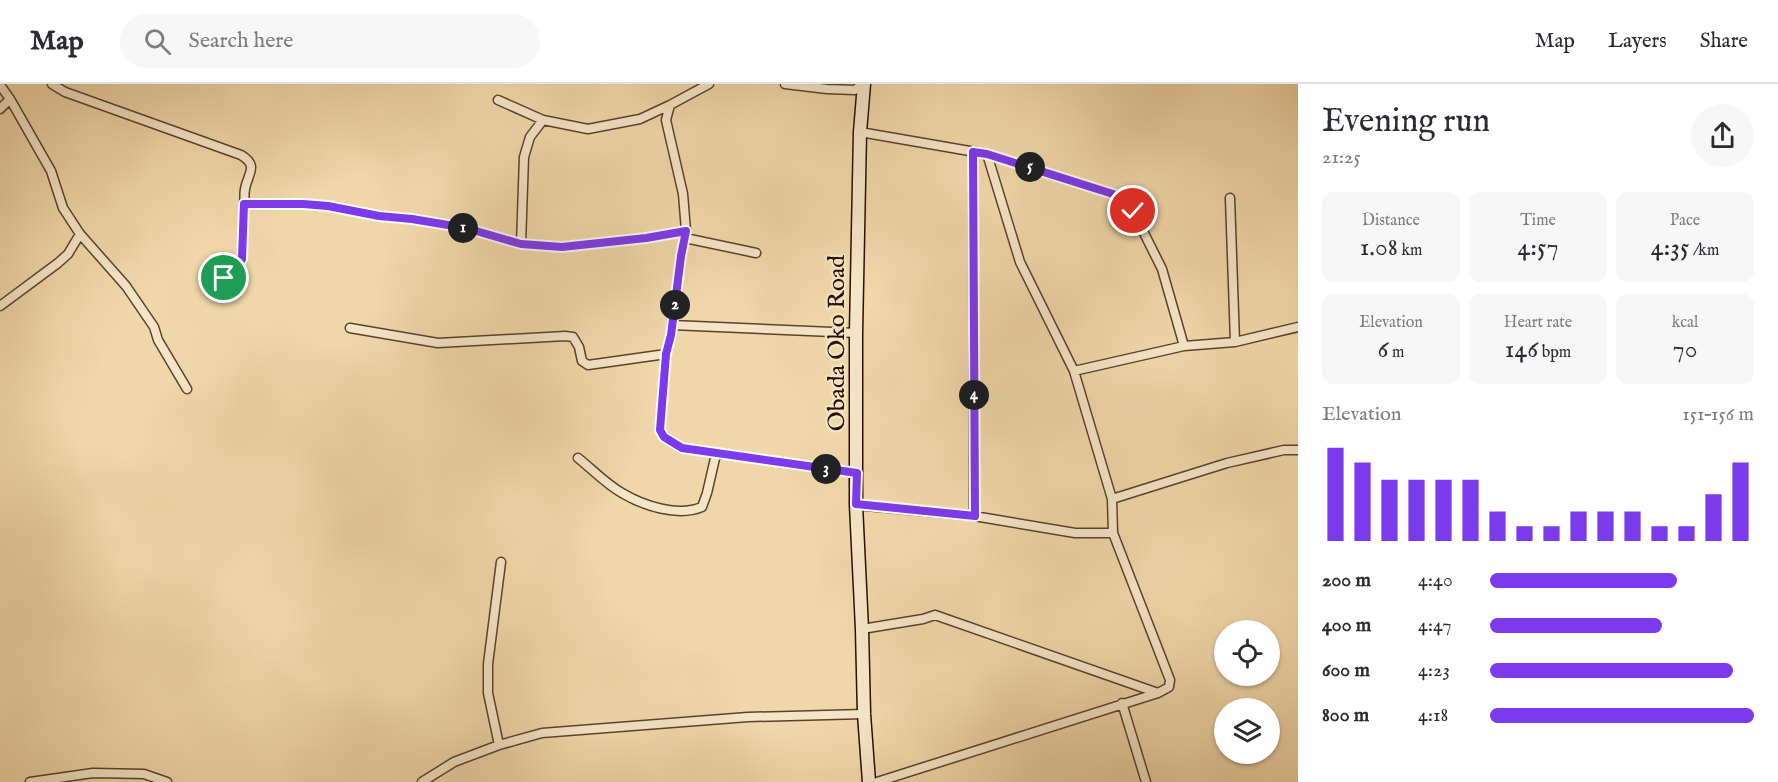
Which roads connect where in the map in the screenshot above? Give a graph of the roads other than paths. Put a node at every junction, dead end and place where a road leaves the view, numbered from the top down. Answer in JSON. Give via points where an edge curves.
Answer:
{"nodes":[{"id":1,"x":52,"y":84,"type":"edge"},
{"id":2,"x":709,"y":84,"type":"edge"},
{"id":3,"x":785,"y":84,"type":"edge"},
{"id":4,"x":863,"y":84,"type":"edge"},
{"id":5,"x":0,"y":85,"type":"edge"},
{"id":6,"x":10,"y":99,"type":"junction"},
{"id":7,"x":498,"y":100,"type":"dead end"},
{"id":8,"x":670,"y":105,"type":"junction"},
{"id":9,"x":0,"y":109,"type":"edge"},
{"id":10,"x":543,"y":120,"type":"junction"},
{"id":11,"x":860,"y":132,"type":"junction"},
{"id":12,"x":973,"y":152,"type":"junction"},
{"id":13,"x":987,"y":154,"type":"junction"},
{"id":14,"x":1230,"y":198,"type":"dead end"},
{"id":15,"x":244,"y":204,"type":"junction"},
{"id":16,"x":80,"y":234,"type":"junction"},
{"id":17,"x":686,"y":235,"type":"junction"},
{"id":18,"x":521,"y":244,"type":"junction"},
{"id":19,"x":756,"y":253,"type":"dead end"},
{"id":20,"x":224,"y":278,"type":"dead end"},
{"id":21,"x":0,"y":306,"type":"edge"},
{"id":22,"x":672,"y":325,"type":"junction"},
{"id":23,"x":1298,"y":327,"type":"edge"},
{"id":24,"x":350,"y":328,"type":"dead end"},
{"id":25,"x":856,"y":333,"type":"junction"},
{"id":26,"x":1235,"y":342,"type":"junction"},
{"id":27,"x":1184,"y":346,"type":"junction"},
{"id":28,"x":666,"y":354,"type":"junction"},
{"id":29,"x":1074,"y":371,"type":"junction"},
{"id":30,"x":187,"y":389,"type":"dead end"},
{"id":31,"x":1298,"y":450,"type":"edge"},
{"id":32,"x":716,"y":454,"type":"junction"},
{"id":33,"x":578,"y":458,"type":"dead end"},
{"id":34,"x":857,"y":473,"type":"junction"},
{"id":35,"x":1112,"y":498,"type":"junction"},
{"id":36,"x":856,"y":504,"type":"junction"},
{"id":37,"x":975,"y":516,"type":"junction"},
{"id":38,"x":1113,"y":532,"type":"junction"},
{"id":39,"x":501,"y":562,"type":"dead end"},
{"id":40,"x":862,"y":629,"type":"junction"},
{"id":41,"x":1158,"y":693,"type":"junction"},
{"id":42,"x":1122,"y":703,"type":"junction"},
{"id":43,"x":864,"y":714,"type":"junction"},
{"id":44,"x":499,"y":745,"type":"junction"},
{"id":45,"x":143,"y":778,"type":"edge"},
{"id":46,"x":32,"y":782,"type":"edge"},
{"id":47,"x":167,"y":782,"type":"edge"},
{"id":48,"x":422,"y":782,"type":"edge"},
{"id":49,"x":868,"y":782,"type":"edge"},
{"id":50,"x":877,"y":782,"type":"edge"},
{"id":51,"x":1146,"y":782,"type":"edge"}],
"edges":[{"from":1,"to":15,"type":"street","via":[[248,159],[251,173]]},
{"from":2,"to":8,"type":"street"},
{"from":3,"to":4,"type":"street","via":[[855,90]]},
{"from":4,"to":11,"type":"main road","name":"Obada Oko Road"},
{"from":5,"to":6,"type":"street"},
{"from":6,"to":9,"type":"street"},
{"from":6,"to":16,"type":"street","via":[[51,171],[63,208]]},
{"from":7,"to":10,"type":"street"},
{"from":8,"to":10,"type":"street","via":[[640,119],[588,129]]},
{"from":8,"to":17,"type":"street","via":[[666,120],[683,194]]},
{"from":10,"to":18,"type":"street","via":[[530,137],[524,157]]},
{"from":11,"to":12,"type":"street"},
{"from":11,"to":25,"type":"main road","name":"Obada Oko Road"},
{"from":12,"to":13,"type":"street"},
{"from":12,"to":37,"type":"street"},
{"from":13,"to":27,"type":"street","via":[[1113,194],[1133,211],[1162,269]]},
{"from":13,"to":29,"type":"street","via":[[1020,262]]},
{"from":14,"to":26,"type":"street"},
{"from":15,"to":18,"type":"street","via":[[328,206],[466,228]]},
{"from":15,"to":20,"type":"street","via":[[242,259]]},
{"from":16,"to":21,"type":"street","via":[[68,254]]},
{"from":16,"to":30,"type":"street","via":[[126,286],[154,327]]},
{"from":17,"to":18,"type":"street","via":[[562,247]]},
{"from":17,"to":19,"type":"street"},
{"from":17,"to":22,"type":"street"},
{"from":22,"to":25,"type":"street"},
{"from":22,"to":28,"type":"street"},
{"from":23,"to":26,"type":"street"},
{"from":24,"to":28,"type":"street","via":[[438,343],[573,337],[582,361],[588,365]]},
{"from":25,"to":34,"type":"main road","name":"Obada Oko Road"},
{"from":26,"to":27,"type":"street"},
{"from":27,"to":29,"type":"street"},
{"from":28,"to":32,"type":"street","via":[[660,430],[682,448]]},
{"from":29,"to":35,"type":"street"},
{"from":31,"to":35,"type":"street","via":[[1227,463]]},
{"from":32,"to":33,"type":"street","via":[[702,507],[681,511],[654,507],[622,493]]},
{"from":32,"to":34,"type":"street"},
{"from":34,"to":36,"type":"main road","name":"Obada Oko Road"},
{"from":35,"to":38,"type":"street"},
{"from":36,"to":37,"type":"street"},
{"from":36,"to":40,"type":"main road","name":"Obada Oko Road"},
{"from":37,"to":38,"type":"street","via":[[1075,533]]},
{"from":38,"to":41,"type":"street","via":[[1170,680],[1170,687]]},
{"from":39,"to":44,"type":"street","via":[[488,664],[488,693]]},
{"from":40,"to":41,"type":"street","via":[[935,615]]},
{"from":40,"to":43,"type":"main road","name":"Obada Oko Road"},
{"from":41,"to":42,"type":"street"},
{"from":42,"to":50,"type":"street"},
{"from":42,"to":51,"type":"street"},
{"from":43,"to":44,"type":"street","via":[[748,717],[542,733]]},
{"from":43,"to":49,"type":"main road","name":"Obada Oko Road"},
{"from":44,"to":48,"type":"street","via":[[454,762]]},
{"from":45,"to":46,"type":"street","via":[[93,773]]},
{"from":45,"to":47,"type":"street"}]}
